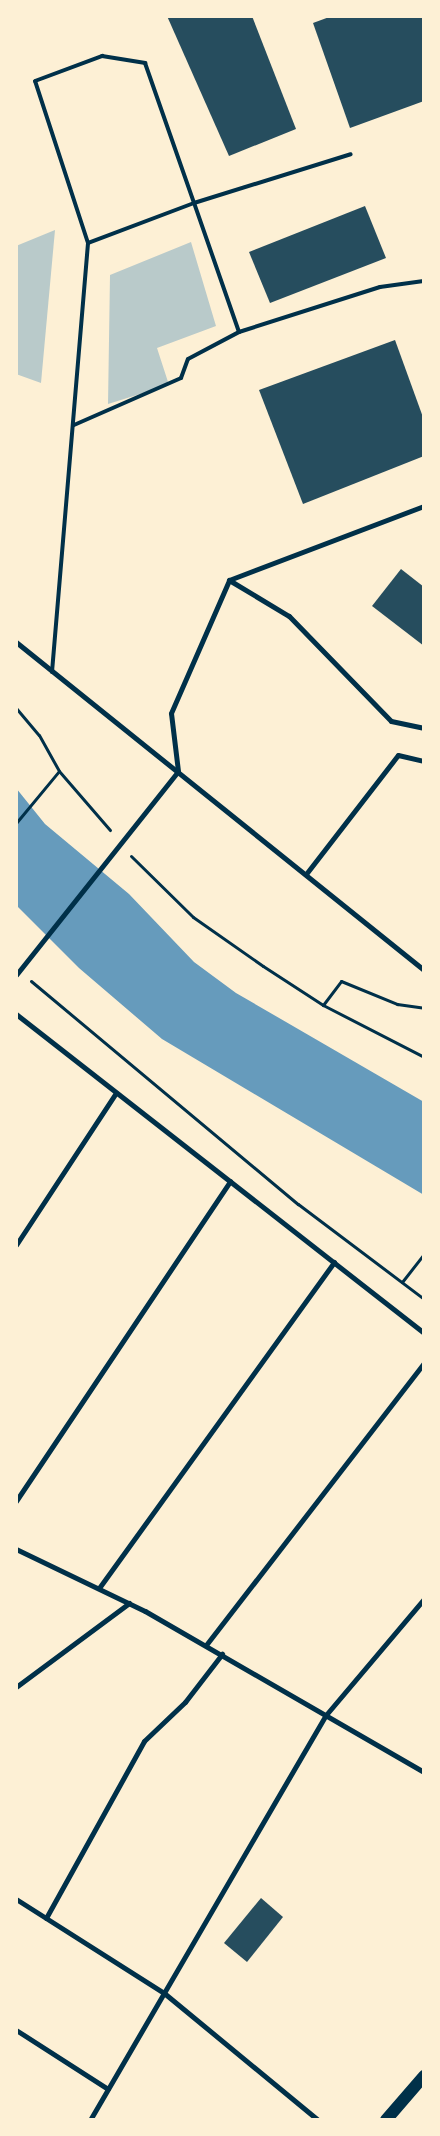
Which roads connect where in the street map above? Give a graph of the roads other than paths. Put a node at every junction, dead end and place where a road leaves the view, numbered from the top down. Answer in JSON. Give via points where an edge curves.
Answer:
{"nodes":[{"id":1,"x":351,"y":154,"type":"dead end"},
{"id":2,"x":194,"y":203,"type":"junction"},
{"id":3,"x":88,"y":243,"type":"junction"},
{"id":4,"x":424,"y":281,"type":"edge"},
{"id":5,"x":239,"y":332,"type":"junction"},
{"id":6,"x":74,"y":425,"type":"junction"},
{"id":7,"x":424,"y":506,"type":"edge"},
{"id":8,"x":229,"y":580,"type":"junction"},
{"id":9,"x":16,"y":642,"type":"edge"},
{"id":10,"x":52,"y":674,"type":"junction"},
{"id":11,"x":424,"y":728,"type":"edge"},
{"id":12,"x":424,"y":761,"type":"edge"},
{"id":13,"x":178,"y":772,"type":"junction"},
{"id":14,"x":306,"y":874,"type":"junction"},
{"id":15,"x":424,"y":970,"type":"edge"},
{"id":16,"x":16,"y":976,"type":"edge"},
{"id":17,"x":16,"y":1014,"type":"edge"},
{"id":18,"x":116,"y":1093,"type":"junction"},
{"id":19,"x":230,"y":1181,"type":"junction"},
{"id":20,"x":16,"y":1245,"type":"edge"},
{"id":21,"x":334,"y":1262,"type":"junction"},
{"id":22,"x":424,"y":1333,"type":"edge"},
{"id":23,"x":424,"y":1363,"type":"edge"},
{"id":24,"x":16,"y":1501,"type":"edge"},
{"id":25,"x":16,"y":1549,"type":"edge"},
{"id":26,"x":99,"y":1588,"type":"junction"},
{"id":27,"x":424,"y":1599,"type":"edge"},
{"id":28,"x":129,"y":1603,"type":"junction"},
{"id":29,"x":206,"y":1645,"type":"junction"},
{"id":30,"x":222,"y":1654,"type":"junction"},
{"id":31,"x":16,"y":1687,"type":"edge"},
{"id":32,"x":326,"y":1716,"type":"junction"},
{"id":33,"x":424,"y":1772,"type":"edge"},
{"id":34,"x":16,"y":1899,"type":"edge"},
{"id":35,"x":46,"y":1918,"type":"junction"},
{"id":36,"x":164,"y":1993,"type":"junction"},
{"id":37,"x":16,"y":2030,"type":"edge"},
{"id":38,"x":424,"y":2076,"type":"edge"},
{"id":39,"x":108,"y":2089,"type":"junction"},
{"id":40,"x":92,"y":2119,"type":"edge"},
{"id":41,"x":318,"y":2120,"type":"edge"},
{"id":42,"x":386,"y":2120,"type":"edge"}],
"edges":[{"from":1,"to":2,"type":"lane"},
{"from":2,"to":3,"type":"lane"},
{"from":2,"to":3,"type":"lane","via":[[144,64],[102,56],[35,81]]},
{"from":2,"to":5,"type":"lane"},
{"from":3,"to":6,"type":"lane"},
{"from":4,"to":5,"type":"lane","via":[[380,287]]},
{"from":5,"to":6,"type":"lane","via":[[188,359],[182,378]]},
{"from":6,"to":10,"type":"lane"},
{"from":7,"to":8,"type":"street"},
{"from":8,"to":11,"type":"street","via":[[289,616],[391,721]]},
{"from":8,"to":13,"type":"street","via":[[171,713]]},
{"from":9,"to":10,"type":"street"},
{"from":10,"to":13,"type":"street"},
{"from":12,"to":14,"type":"street","via":[[398,755]]},
{"from":13,"to":14,"type":"street"},
{"from":13,"to":16,"type":"street"},
{"from":14,"to":15,"type":"street"},
{"from":17,"to":18,"type":"street"},
{"from":18,"to":19,"type":"street"},
{"from":18,"to":20,"type":"street"},
{"from":19,"to":21,"type":"street"},
{"from":19,"to":24,"type":"street"},
{"from":21,"to":22,"type":"street"},
{"from":21,"to":26,"type":"street"},
{"from":23,"to":29,"type":"street"},
{"from":25,"to":26,"type":"street"},
{"from":26,"to":28,"type":"street"},
{"from":27,"to":32,"type":"street"},
{"from":28,"to":29,"type":"street"},
{"from":28,"to":31,"type":"street"},
{"from":29,"to":30,"type":"street"},
{"from":30,"to":32,"type":"street"},
{"from":30,"to":35,"type":"street","via":[[185,1702],[144,1741]]},
{"from":32,"to":33,"type":"street"},
{"from":32,"to":36,"type":"street"},
{"from":34,"to":35,"type":"street"},
{"from":35,"to":36,"type":"street"},
{"from":36,"to":39,"type":"street"},
{"from":36,"to":41,"type":"street"},
{"from":37,"to":39,"type":"street"},
{"from":38,"to":42,"type":"main road"},
{"from":39,"to":40,"type":"street"}]}
